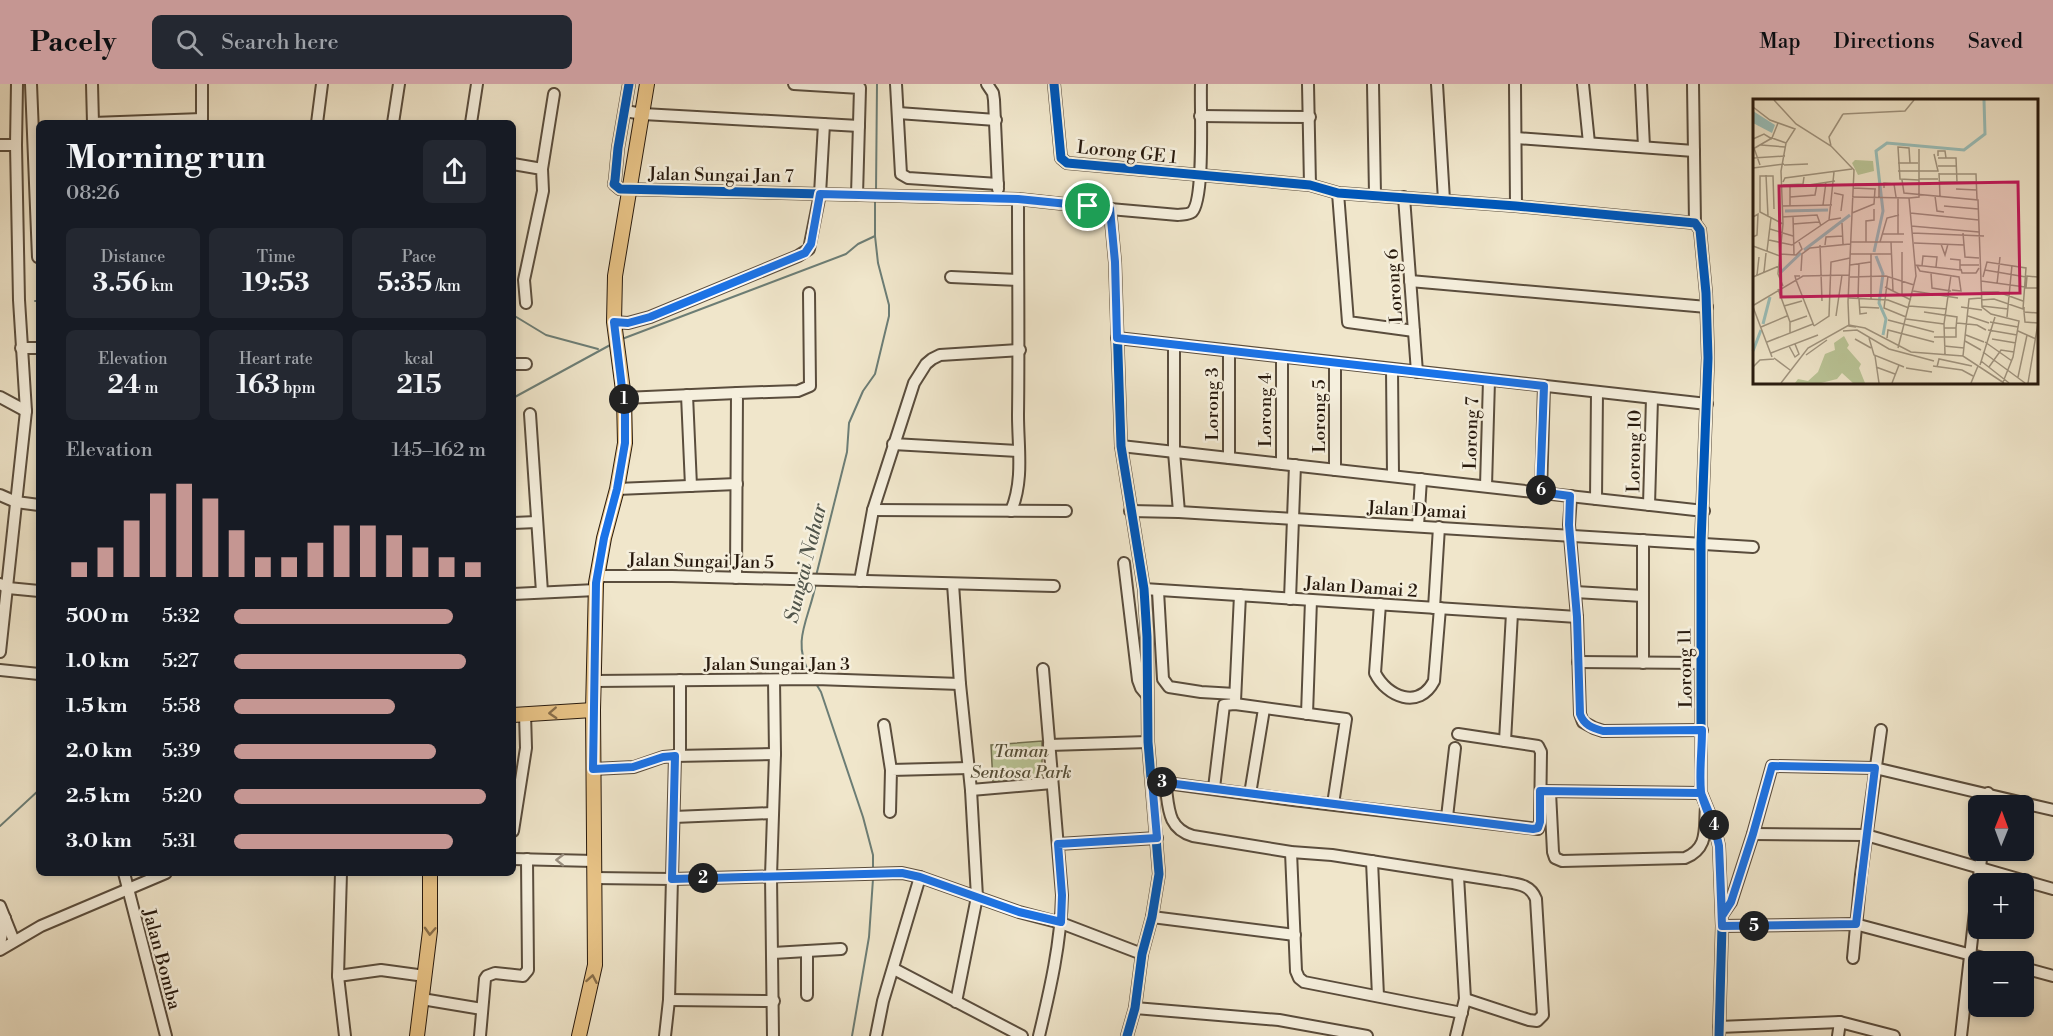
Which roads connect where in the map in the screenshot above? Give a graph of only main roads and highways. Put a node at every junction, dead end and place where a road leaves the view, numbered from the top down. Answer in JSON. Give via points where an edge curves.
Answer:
{"nodes":[{"id":1,"x":647,"y":84,"type":"edge"},
{"id":2,"x":593,"y":710,"type":"junction"},
{"id":3,"x":519,"y":715,"type":"edge"},
{"id":4,"x":430,"y":876,"type":"edge"},
{"id":5,"x":417,"y":1036,"type":"edge"},
{"id":6,"x":579,"y":1036,"type":"edge"}],
"edges":[{"from":1,"to":2,"type":"main road","via":[[615,276],[614,326],[624,398],[625,443],[597,583]]},
{"from":2,"to":3,"type":"main road","one_way":true},
{"from":6,"to":2,"type":"main road","one_way":true,"via":[[595,965]]},
{"from":4,"to":5,"type":"main road","one_way":true,"via":[[430,931]]}]}
